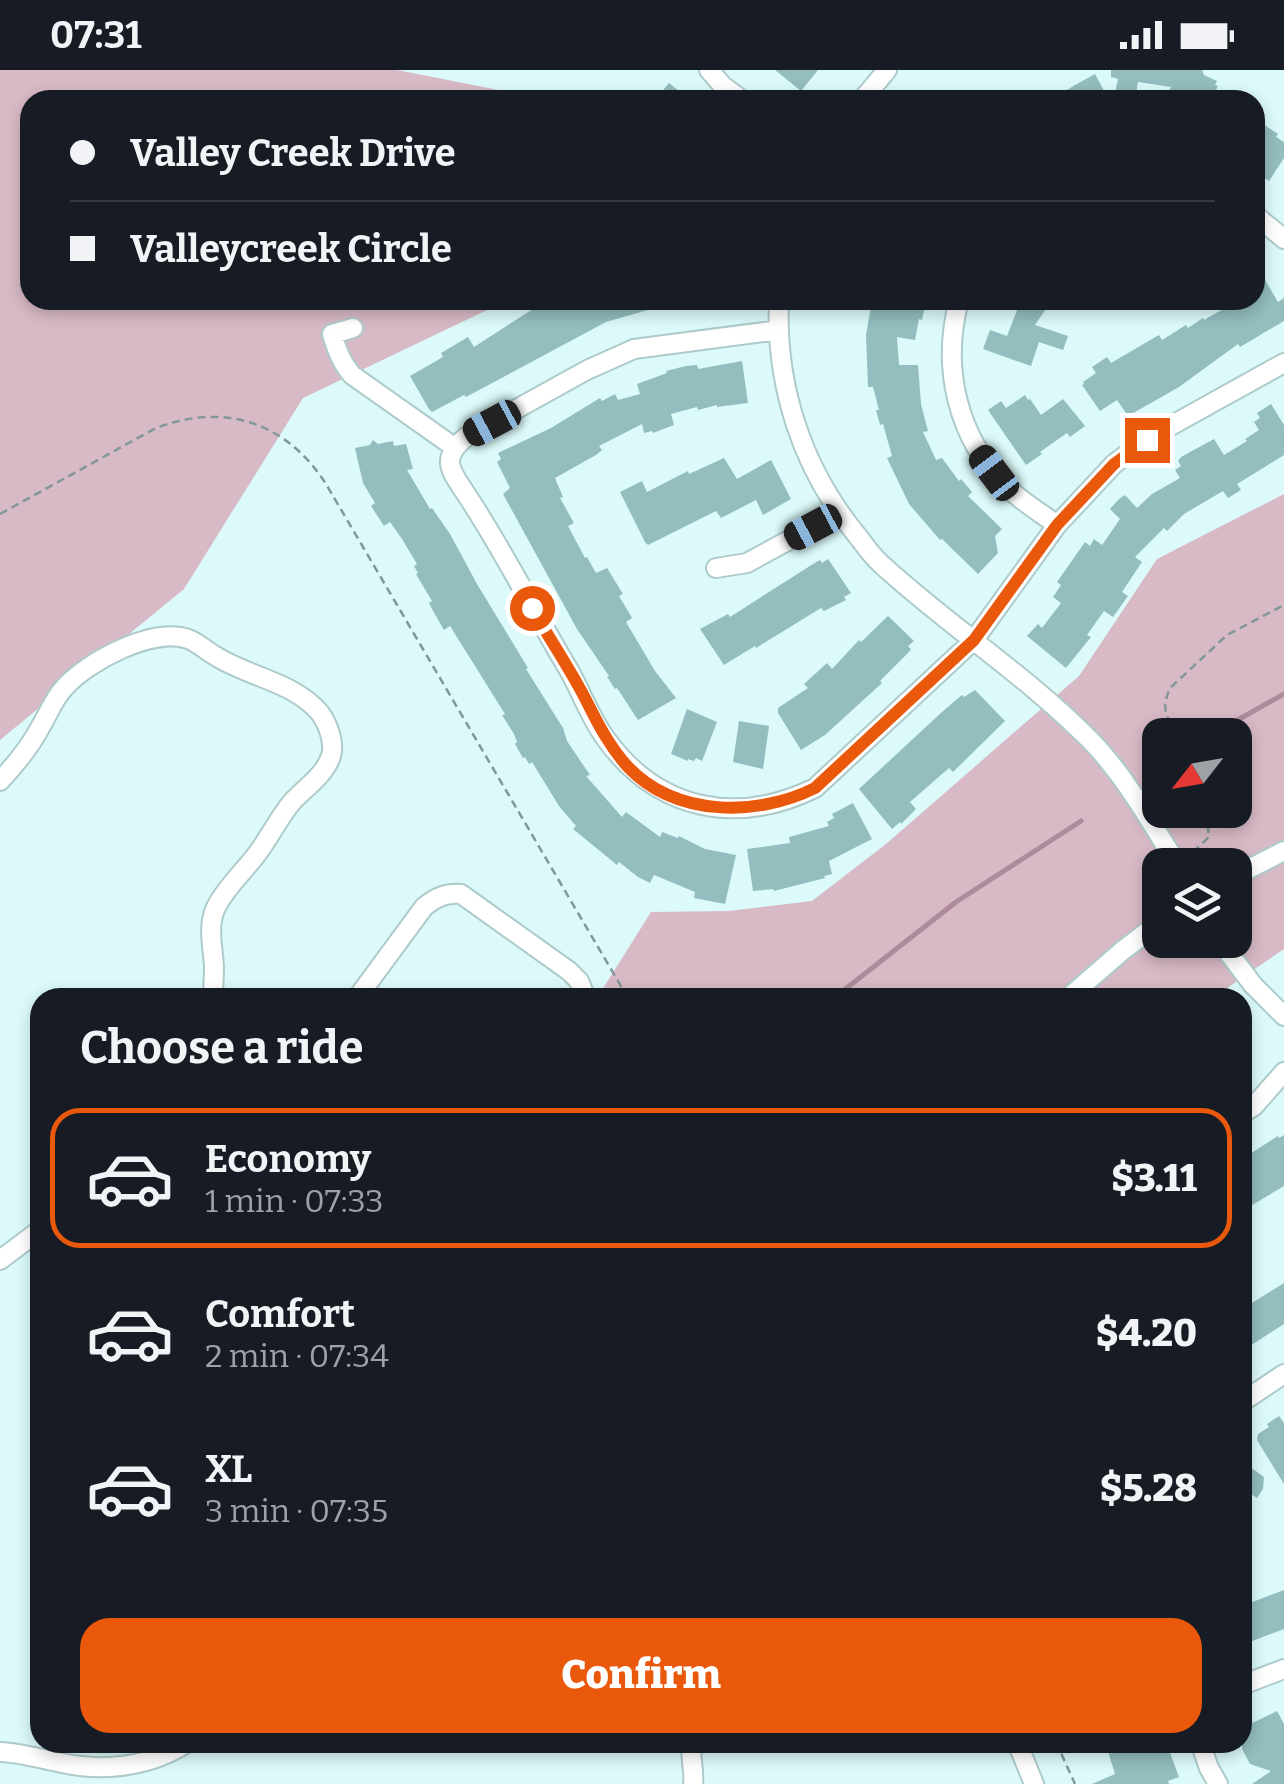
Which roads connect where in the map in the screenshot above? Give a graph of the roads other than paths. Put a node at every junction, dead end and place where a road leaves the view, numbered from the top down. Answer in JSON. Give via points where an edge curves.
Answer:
{"nodes":[{"id":1,"x":709,"y":70,"type":"edge"},
{"id":2,"x":887,"y":70,"type":"edge"},
{"id":3,"x":728,"y":90,"type":"edge"},
{"id":4,"x":870,"y":90,"type":"edge"},
{"id":5,"x":1265,"y":222,"type":"edge"},
{"id":6,"x":1284,"y":239,"type":"edge"},
{"id":7,"x":780,"y":310,"type":"edge"},
{"id":8,"x":957,"y":310,"type":"edge"},
{"id":9,"x":353,"y":328,"type":"dead end"},
{"id":10,"x":779,"y":330,"type":"junction"},
{"id":11,"x":1284,"y":363,"type":"edge"},
{"id":12,"x":452,"y":452,"type":"junction"},
{"id":13,"x":839,"y":513,"type":"junction"},
{"id":14,"x":1057,"y":525,"type":"junction"},
{"id":15,"x":716,"y":568,"type":"dead end"},
{"id":16,"x":974,"y":640,"type":"junction"},
{"id":17,"x":0,"y":781,"type":"edge"},
{"id":18,"x":1174,"y":848,"type":"edge"},
{"id":19,"x":1284,"y":851,"type":"edge"},
{"id":20,"x":1252,"y":867,"type":"edge"},
{"id":21,"x":1142,"y":936,"type":"edge"},
{"id":22,"x":1232,"y":958,"type":"edge"},
{"id":23,"x":213,"y":988,"type":"edge"},
{"id":24,"x":364,"y":988,"type":"edge"},
{"id":25,"x":582,"y":988,"type":"edge"},
{"id":26,"x":1079,"y":988,"type":"edge"},
{"id":27,"x":1284,"y":1016,"type":"edge"},
{"id":28,"x":1284,"y":1072,"type":"edge"},
{"id":29,"x":1252,"y":1107,"type":"edge"},
{"id":30,"x":30,"y":1238,"type":"edge"},
{"id":31,"x":0,"y":1260,"type":"edge"},
{"id":32,"x":1284,"y":1374,"type":"edge"},
{"id":33,"x":1252,"y":1395,"type":"edge"},
{"id":34,"x":1284,"y":1669,"type":"edge"},
{"id":35,"x":1252,"y":1681,"type":"edge"},
{"id":36,"x":0,"y":1752,"type":"edge"},
{"id":37,"x":171,"y":1753,"type":"edge"},
{"id":38,"x":691,"y":1753,"type":"edge"},
{"id":39,"x":1021,"y":1753,"type":"edge"},
{"id":40,"x":1204,"y":1753,"type":"edge"},
{"id":41,"x":694,"y":1784,"type":"edge"},
{"id":42,"x":1034,"y":1784,"type":"edge"},
{"id":43,"x":1218,"y":1784,"type":"edge"}],
"edges":[{"from":1,"to":3,"type":"street"},
{"from":2,"to":4,"type":"street"},
{"from":5,"to":6,"type":"street"},
{"from":7,"to":10,"type":"street"},
{"from":8,"to":14,"type":"street","via":[[952,376],[970,437],[1009,489]]},
{"from":9,"to":12,"type":"street","via":[[332,334],[352,376]]},
{"from":10,"to":12,"type":"street","via":[[634,348],[466,437]]},
{"from":10,"to":13,"type":"street","via":[[796,426]]},
{"from":11,"to":14,"type":"street","via":[[1147,440],[1114,464]]},
{"from":12,"to":16,"type":"street","via":[[451,472],[605,738],[640,778],[682,800],[746,808],[815,788]]},
{"from":13,"to":15,"type":"street","via":[[747,563]]},
{"from":13,"to":16,"type":"street","via":[[878,561]]},
{"from":14,"to":16,"type":"street"},
{"from":16,"to":18,"type":"street","via":[[1093,742]]},
{"from":17,"to":23,"type":"street","via":[[76,676],[109,655],[162,637],[192,640],[318,710],[331,740],[330,759],[217,906],[210,938]]},
{"from":19,"to":20,"type":"street"},
{"from":21,"to":26,"type":"street"},
{"from":22,"to":27,"type":"street"},
{"from":24,"to":25,"type":"street","via":[[424,907],[461,894],[569,971]]},
{"from":28,"to":29,"type":"street"},
{"from":30,"to":31,"type":"street"},
{"from":32,"to":33,"type":"street"},
{"from":34,"to":35,"type":"street"},
{"from":36,"to":37,"type":"street","via":[[81,1766],[145,1763]]},
{"from":38,"to":41,"type":"street"},
{"from":39,"to":42,"type":"street"},
{"from":40,"to":43,"type":"street"}]}
